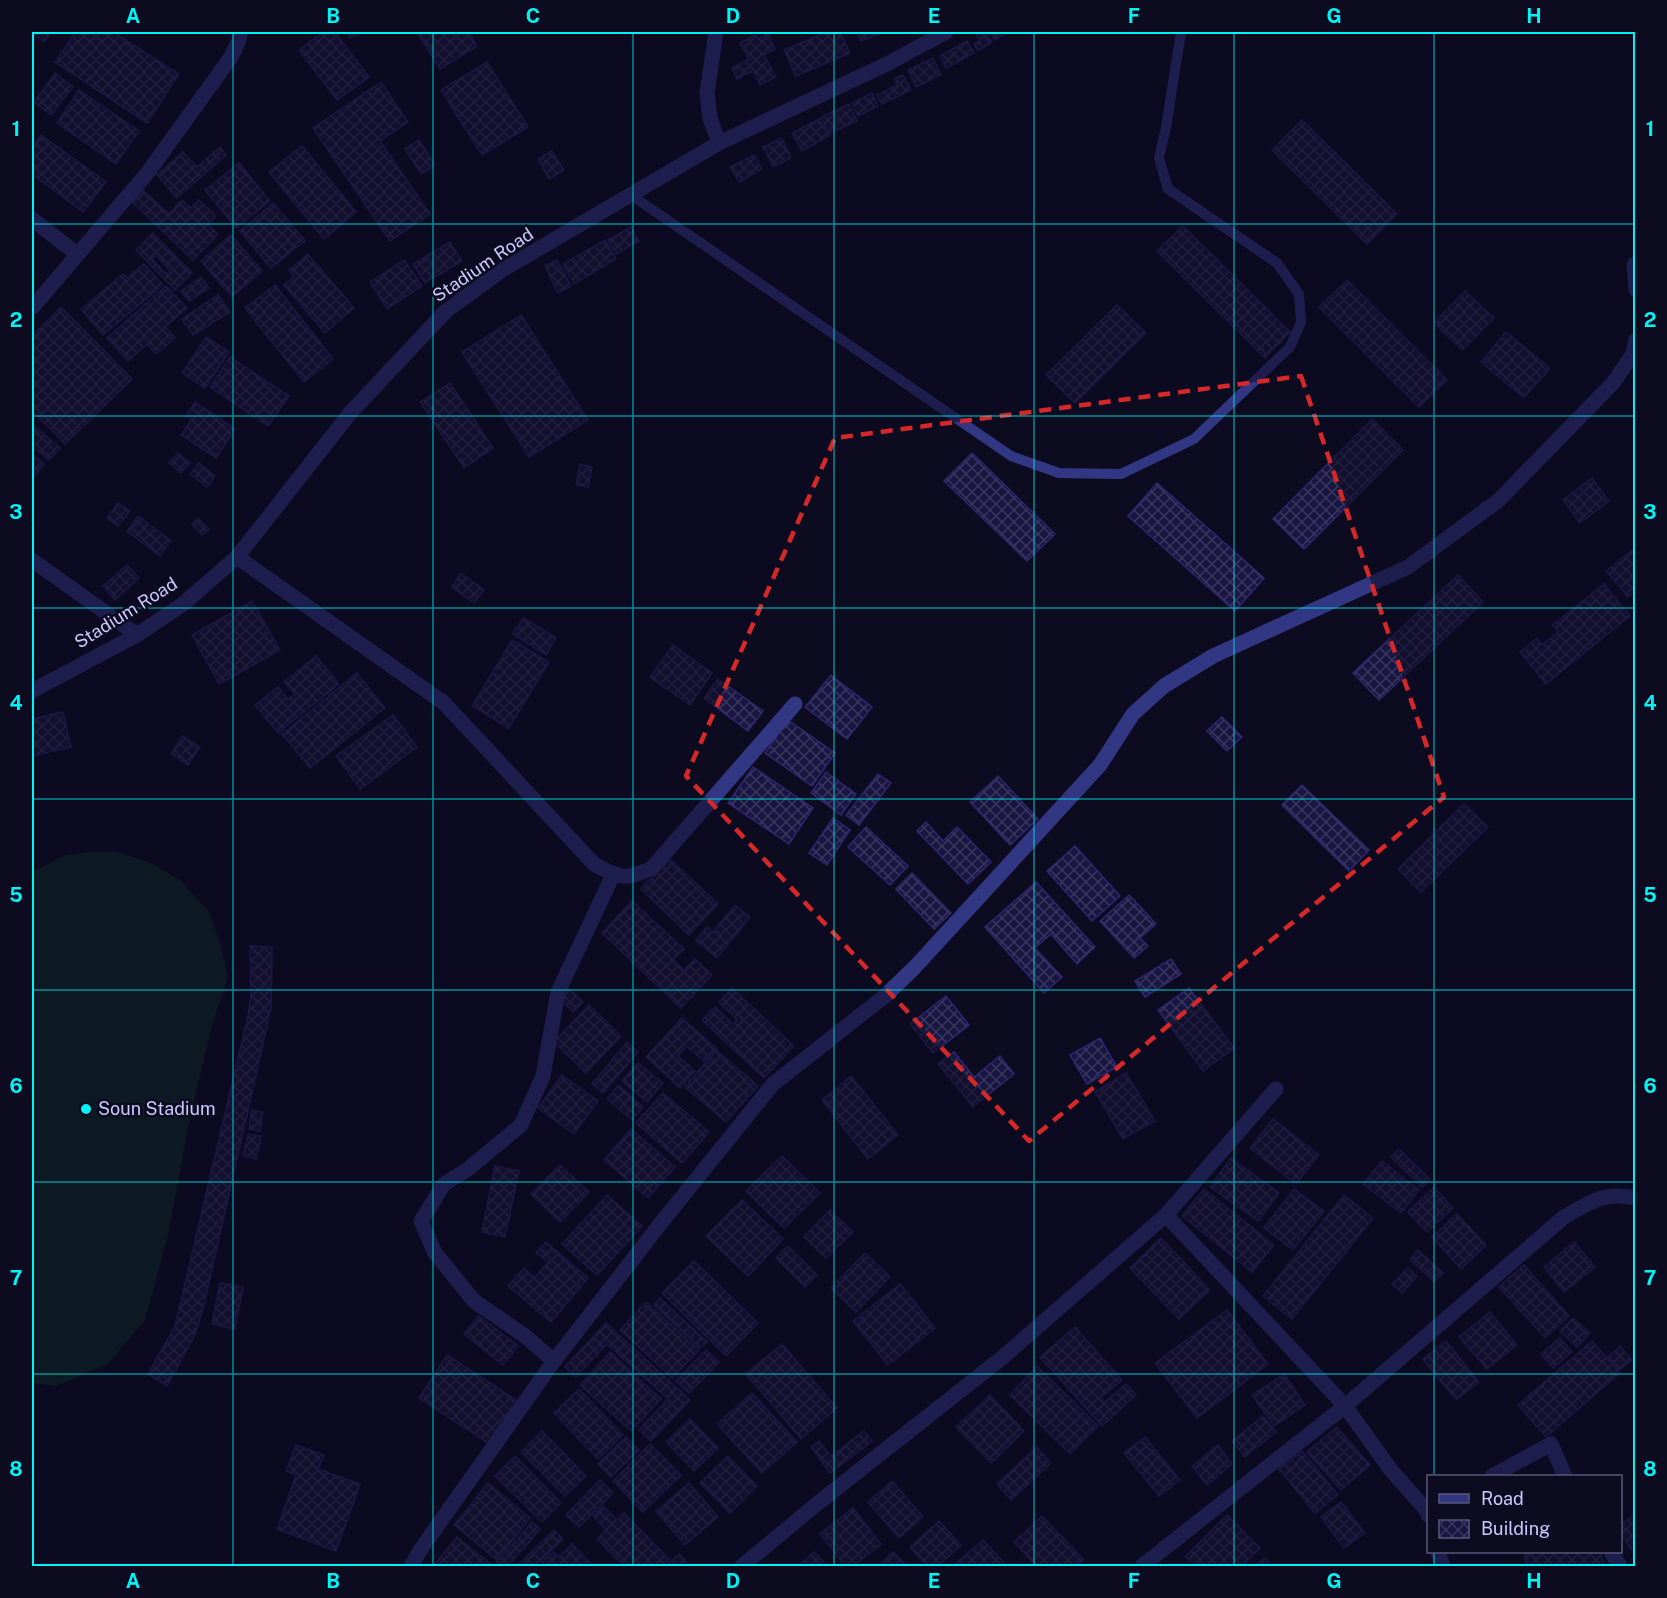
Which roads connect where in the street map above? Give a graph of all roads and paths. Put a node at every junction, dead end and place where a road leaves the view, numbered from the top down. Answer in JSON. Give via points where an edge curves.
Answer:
{"nodes":[{"id":1,"x":240,"y":32,"type":"edge"},
{"id":2,"x":716,"y":32,"type":"edge"},
{"id":3,"x":946,"y":32,"type":"edge"},
{"id":4,"x":1180,"y":32,"type":"edge"},
{"id":5,"x":719,"y":143,"type":"junction"},
{"id":6,"x":631,"y":195,"type":"junction"},
{"id":7,"x":32,"y":219,"type":"edge"},
{"id":8,"x":77,"y":254,"type":"junction"},
{"id":9,"x":1635,"y":263,"type":"edge"},
{"id":10,"x":1635,"y":290,"type":"edge"},
{"id":11,"x":32,"y":308,"type":"edge"},
{"id":12,"x":1635,"y":340,"type":"edge"},
{"id":13,"x":237,"y":557,"type":"junction"},
{"id":14,"x":32,"y":560,"type":"edge"},
{"id":15,"x":136,"y":635,"type":"junction"},
{"id":16,"x":32,"y":691,"type":"edge"},
{"id":17,"x":795,"y":705,"type":"dead end"},
{"id":18,"x":613,"y":875,"type":"junction"},
{"id":19,"x":1276,"y":1089,"type":"dead end"},
{"id":20,"x":1635,"y":1198,"type":"edge"},
{"id":21,"x":1166,"y":1215,"type":"junction"},
{"id":22,"x":554,"y":1361,"type":"junction"},
{"id":23,"x":1345,"y":1406,"type":"junction"},
{"id":24,"x":1494,"y":1475,"type":"edge"},
{"id":25,"x":1565,"y":1475,"type":"edge"},
{"id":26,"x":1427,"y":1512,"type":"edge"},
{"id":27,"x":1612,"y":1553,"type":"edge"},
{"id":28,"x":411,"y":1566,"type":"edge"},
{"id":29,"x":742,"y":1566,"type":"edge"},
{"id":30,"x":1142,"y":1566,"type":"edge"},
{"id":31,"x":1620,"y":1566,"type":"edge"}],
"edges":[{"from":1,"to":8,"type":"street","via":[[231,57],[148,171]]},
{"from":2,"to":5,"type":"street","via":[[707,93]]},
{"from":3,"to":5,"type":"street","name":"Stadium Road"},
{"from":4,"to":6,"type":"lane","via":[[1159,158],[1168,189],[1277,263],[1299,294],[1301,322],[1290,347],[1194,439],[1121,474],[1059,473],[1011,456]]},
{"from":5,"to":6,"type":"street","name":"Stadium Road"},
{"from":6,"to":13,"type":"street","name":"Stadium Road","via":[[504,270],[446,310],[351,412]]},
{"from":7,"to":8,"type":"street"},
{"from":8,"to":11,"type":"street"},
{"from":9,"to":10,"type":"street"},
{"from":12,"to":22,"type":"street","via":[[1633,354],[1613,383],[1500,500],[1408,567],[1213,656],[1164,686],[1133,714],[1101,765],[915,967],[885,996],[773,1084]]},
{"from":13,"to":15,"type":"street","name":"Stadium Road","via":[[183,604]]},
{"from":13,"to":18,"type":"street","via":[[444,703],[594,864]]},
{"from":14,"to":15,"type":"street"},
{"from":15,"to":16,"type":"street","name":"Stadium Road"},
{"from":17,"to":18,"type":"street","via":[[652,868],[630,878]]},
{"from":18,"to":22,"type":"street","via":[[558,992],[543,1076],[521,1125],[444,1184],[421,1221],[435,1253],[474,1301]]},
{"from":19,"to":21,"type":"street"},
{"from":20,"to":23,"type":"street","via":[[1620,1194],[1597,1199],[1564,1217]]},
{"from":21,"to":23,"type":"street"},
{"from":21,"to":29,"type":"street","via":[[1003,1357]]},
{"from":22,"to":28,"type":"street"},
{"from":23,"to":26,"type":"street"},
{"from":23,"to":30,"type":"street"},
{"from":24,"to":25,"type":"street","via":[[1551,1444]]},
{"from":27,"to":31,"type":"street"}]}
